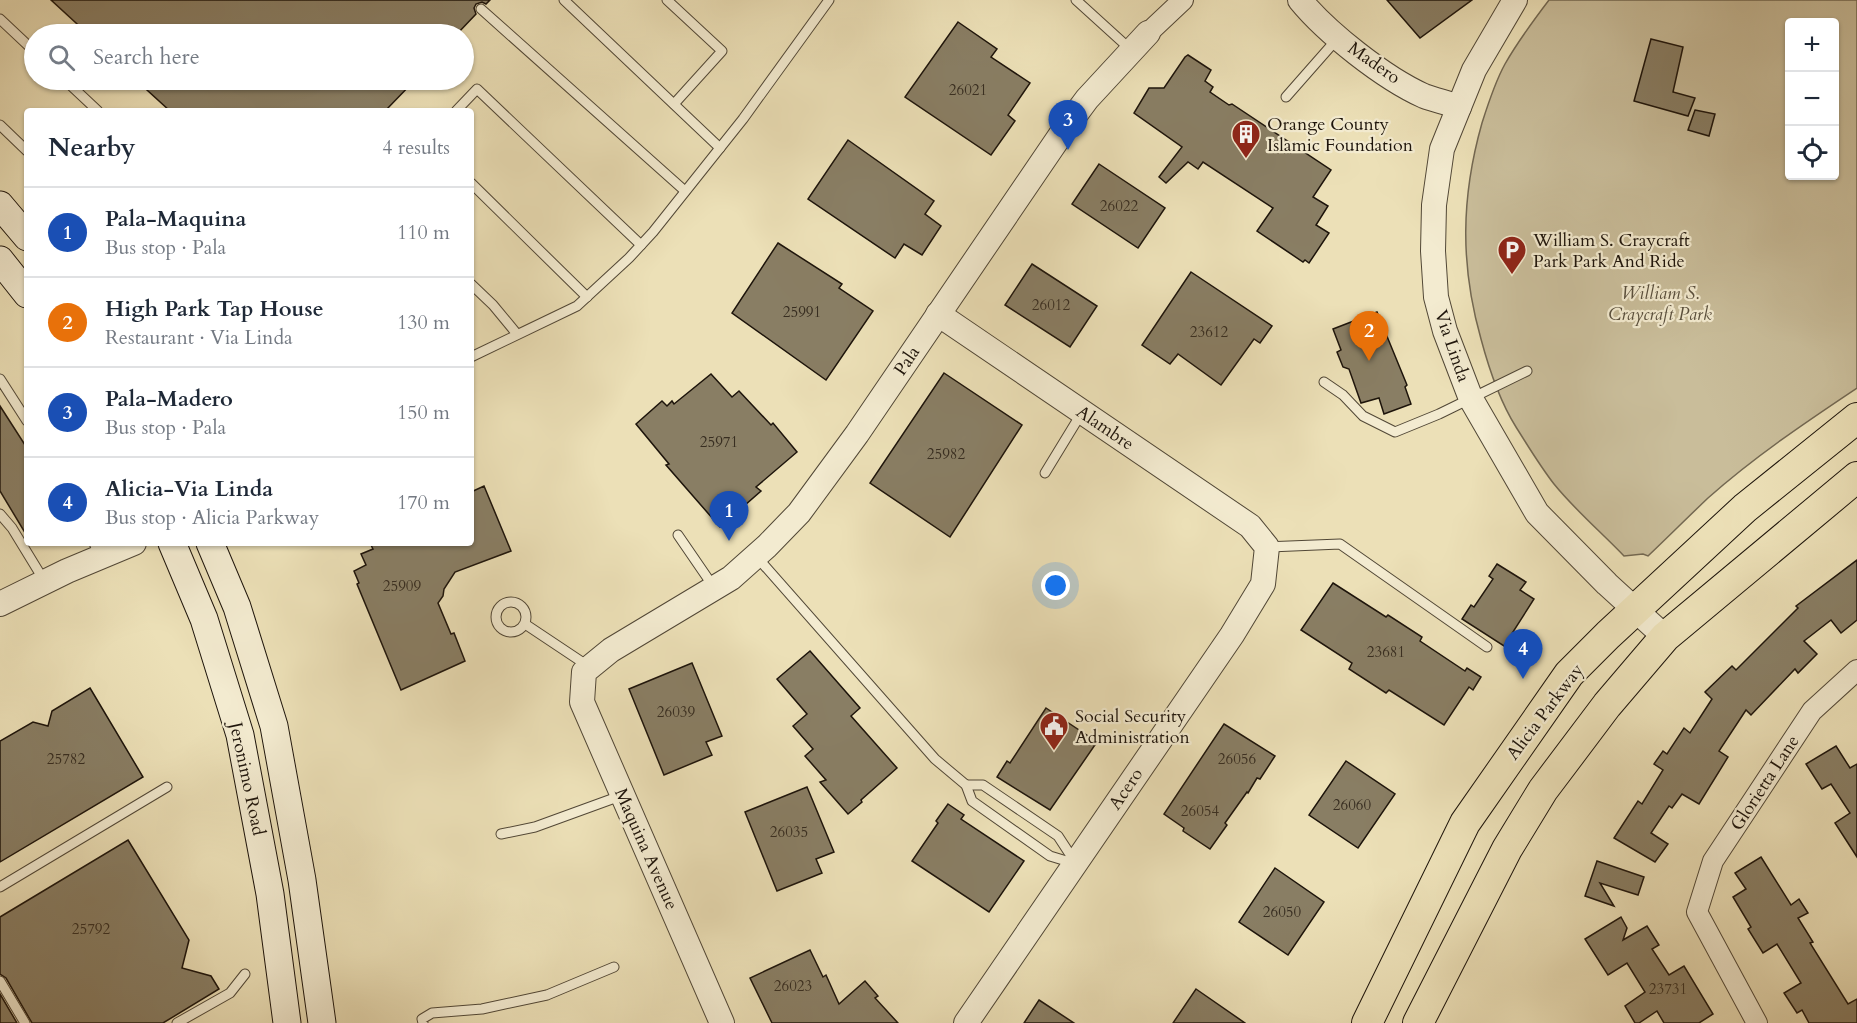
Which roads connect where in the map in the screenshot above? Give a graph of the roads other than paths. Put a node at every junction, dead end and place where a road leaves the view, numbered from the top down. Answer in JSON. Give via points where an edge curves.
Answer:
{"nodes":[{"id":1,"x":564,"y":0,"type":"edge"},
{"id":2,"x":667,"y":0,"type":"edge"},
{"id":3,"x":829,"y":0,"type":"edge"},
{"id":4,"x":1076,"y":0,"type":"edge"},
{"id":5,"x":1183,"y":0,"type":"edge"},
{"id":6,"x":1300,"y":0,"type":"edge"},
{"id":7,"x":1515,"y":0,"type":"edge"},
{"id":8,"x":481,"y":9,"type":"dead end"},
{"id":9,"x":0,"y":19,"type":"edge"},
{"id":10,"x":1339,"y":37,"type":"junction"},
{"id":11,"x":24,"y":42,"type":"edge"},
{"id":12,"x":1140,"y":42,"type":"junction"},
{"id":13,"x":76,"y":90,"type":"edge"},
{"id":14,"x":1286,"y":97,"type":"dead end"},
{"id":15,"x":674,"y":104,"type":"junction"},
{"id":16,"x":1459,"y":107,"type":"junction"},
{"id":17,"x":95,"y":108,"type":"edge"},
{"id":18,"x":459,"y":108,"type":"edge"},
{"id":19,"x":0,"y":125,"type":"edge"},
{"id":20,"x":24,"y":148,"type":"edge"},
{"id":21,"x":720,"y":148,"type":"junction"},
{"id":22,"x":474,"y":186,"type":"edge"},
{"id":23,"x":685,"y":191,"type":"junction"},
{"id":24,"x":0,"y":205,"type":"edge"},
{"id":25,"x":24,"y":229,"type":"edge"},
{"id":26,"x":641,"y":244,"type":"junction"},
{"id":27,"x":0,"y":260,"type":"edge"},
{"id":28,"x":474,"y":287,"type":"edge"},
{"id":29,"x":24,"y":290,"type":"edge"},
{"id":30,"x":587,"y":297,"type":"junction"},
{"id":31,"x":938,"y":314,"type":"junction"},
{"id":32,"x":517,"y":334,"type":"junction"},
{"id":33,"x":474,"y":356,"type":"edge"},
{"id":34,"x":1527,"y":372,"type":"dead end"},
{"id":35,"x":0,"y":379,"type":"edge"},
{"id":36,"x":1324,"y":382,"type":"dead end"},
{"id":37,"x":1471,"y":399,"type":"junction"},
{"id":38,"x":1083,"y":412,"type":"junction"},
{"id":39,"x":24,"y":416,"type":"edge"},
{"id":40,"x":1857,"y":418,"type":"edge"},
{"id":41,"x":1045,"y":473,"type":"dead end"},
{"id":42,"x":1857,"y":477,"type":"edge"},
{"id":43,"x":0,"y":514,"type":"edge"},
{"id":44,"x":678,"y":536,"type":"dead end"},
{"id":45,"x":118,"y":546,"type":"edge"},
{"id":46,"x":173,"y":546,"type":"edge"},
{"id":47,"x":211,"y":546,"type":"edge"},
{"id":48,"x":1267,"y":547,"type":"junction"},
{"id":49,"x":97,"y":550,"type":"edge"},
{"id":50,"x":756,"y":556,"type":"junction"},
{"id":51,"x":45,"y":582,"type":"junction"},
{"id":52,"x":715,"y":588,"type":"junction"},
{"id":53,"x":0,"y":604,"type":"edge"},
{"id":54,"x":1636,"y":609,"type":"junction"},
{"id":55,"x":525,"y":624,"type":"dead end"},
{"id":56,"x":1665,"y":637,"type":"junction"},
{"id":57,"x":1487,"y":647,"type":"dead end"},
{"id":58,"x":587,"y":670,"type":"junction"},
{"id":59,"x":1856,"y":673,"type":"edge"},
{"id":60,"x":966,"y":784,"type":"junction"},
{"id":61,"x":167,"y":787,"type":"dead end"},
{"id":62,"x":622,"y":795,"type":"junction"},
{"id":63,"x":501,"y":834,"type":"dead end"},
{"id":64,"x":1075,"y":863,"type":"junction"},
{"id":65,"x":0,"y":887,"type":"edge"},
{"id":66,"x":614,"y":967,"type":"dead end"},
{"id":67,"x":245,"y":974,"type":"dead end"},
{"id":68,"x":0,"y":981,"type":"edge"},
{"id":69,"x":25,"y":1023,"type":"edge"},
{"id":70,"x":177,"y":1023,"type":"edge"},
{"id":71,"x":287,"y":1023,"type":"edge"},
{"id":72,"x":322,"y":1023,"type":"edge"},
{"id":73,"x":423,"y":1023,"type":"edge"},
{"id":74,"x":722,"y":1023,"type":"edge"},
{"id":75,"x":966,"y":1023,"type":"edge"},
{"id":76,"x":1367,"y":1023,"type":"edge"},
{"id":77,"x":1418,"y":1023,"type":"edge"},
{"id":78,"x":1757,"y":1023,"type":"edge"}],
"edges":[{"from":1,"to":15,"type":"lane"},
{"from":2,"to":15,"type":"lane","via":[[722,51]]},
{"from":3,"to":21,"type":"lane"},
{"from":4,"to":12,"type":"lane"},
{"from":5,"to":12,"type":"street","name":"Pala"},
{"from":6,"to":10,"type":"street","name":"Madero"},
{"from":7,"to":16,"type":"street","name":"Via Linda","via":[[1474,70]]},
{"from":8,"to":23,"type":"lane"},
{"from":9,"to":11,"type":"lane"},
{"from":10,"to":14,"type":"lane"},
{"from":10,"to":16,"type":"street","name":"Madero","via":[[1371,65],[1423,95]]},
{"from":12,"to":31,"type":"street","name":"Pala","via":[[1087,99]]},
{"from":13,"to":17,"type":"lane"},
{"from":15,"to":21,"type":"lane"},
{"from":16,"to":37,"type":"street","name":"Via Linda","via":[[1442,150],[1434,205],[1433,251],[1439,309]]},
{"from":18,"to":26,"type":"lane","via":[[477,89]]},
{"from":19,"to":20,"type":"lane"},
{"from":21,"to":23,"type":"lane"},
{"from":22,"to":30,"type":"lane"},
{"from":23,"to":26,"type":"lane"},
{"from":24,"to":25,"type":"main road"},
{"from":26,"to":30,"type":"lane"},
{"from":27,"to":29,"type":"main road"},
{"from":28,"to":32,"type":"lane"},
{"from":30,"to":32,"type":"lane","via":[[577,306]]},
{"from":31,"to":38,"type":"street","name":"Alambre"},
{"from":31,"to":50,"type":"street","name":"Pala","via":[[799,513]]},
{"from":32,"to":33,"type":"lane"},
{"from":34,"to":37,"type":"lane"},
{"from":35,"to":39,"type":"lane"},
{"from":36,"to":37,"type":"lane","via":[[1363,416],[1395,432]]},
{"from":37,"to":54,"type":"street","name":"Via Linda","via":[[1537,513]]},
{"from":38,"to":41,"type":"lane"},
{"from":38,"to":48,"type":"street","name":"Alambre","via":[[1251,526]]},
{"from":40,"to":54,"type":"main road","name":"Alicia Parkway","via":[[1745,508]]},
{"from":42,"to":56,"type":"main road"},
{"from":43,"to":51,"type":"lane"},
{"from":44,"to":52,"type":"lane"},
{"from":45,"to":49,"type":"street"},
{"from":46,"to":71,"type":"main road","name":"Jeronimo Road","via":[[204,619],[240,735],[270,894]]},
{"from":47,"to":72,"type":"main road","name":"Jeronimo Road","via":[[237,607],[274,726],[302,880]]},
{"from":48,"to":57,"type":"lane","via":[[1340,544]]},
{"from":48,"to":64,"type":"street","name":"Acero","via":[[1263,584]]},
{"from":49,"to":51,"type":"street"},
{"from":50,"to":52,"type":"street","name":"Pala"},
{"from":50,"to":60,"type":"lane","via":[[934,759]]},
{"from":51,"to":53,"type":"street"},
{"from":52,"to":58,"type":"street","name":"Pala","via":[[611,650]]},
{"from":54,"to":56,"type":"street","name":"Via Linda"},
{"from":54,"to":76,"type":"main road","name":"Alicia Parkway","via":[[1569,674],[1465,823]]},
{"from":55,"to":58,"type":"lane"},
{"from":56,"to":77,"type":"main road","via":[[1543,790],[1507,849]]},
{"from":58,"to":62,"type":"street","name":"Maquina Avenue","via":[[582,702]]},
{"from":59,"to":78,"type":"street","name":"Glorietta Lane","via":[[1812,711],[1713,861],[1698,912]]},
{"from":60,"to":64,"type":"lane","via":[[972,801],[1050,856]]},
{"from":60,"to":64,"type":"lane","via":[[983,785],[1058,836]]},
{"from":61,"to":65,"type":"lane"},
{"from":62,"to":63,"type":"lane","via":[[535,827]]},
{"from":62,"to":74,"type":"street","name":"Maquina Avenue"},
{"from":64,"to":75,"type":"street","name":"Acero"},
{"from":66,"to":73,"type":"lane","via":[[547,995],[482,1009],[432,1013],[422,1019]]},
{"from":67,"to":70,"type":"lane","via":[[230,993]]},
{"from":68,"to":69,"type":"lane"}]}
